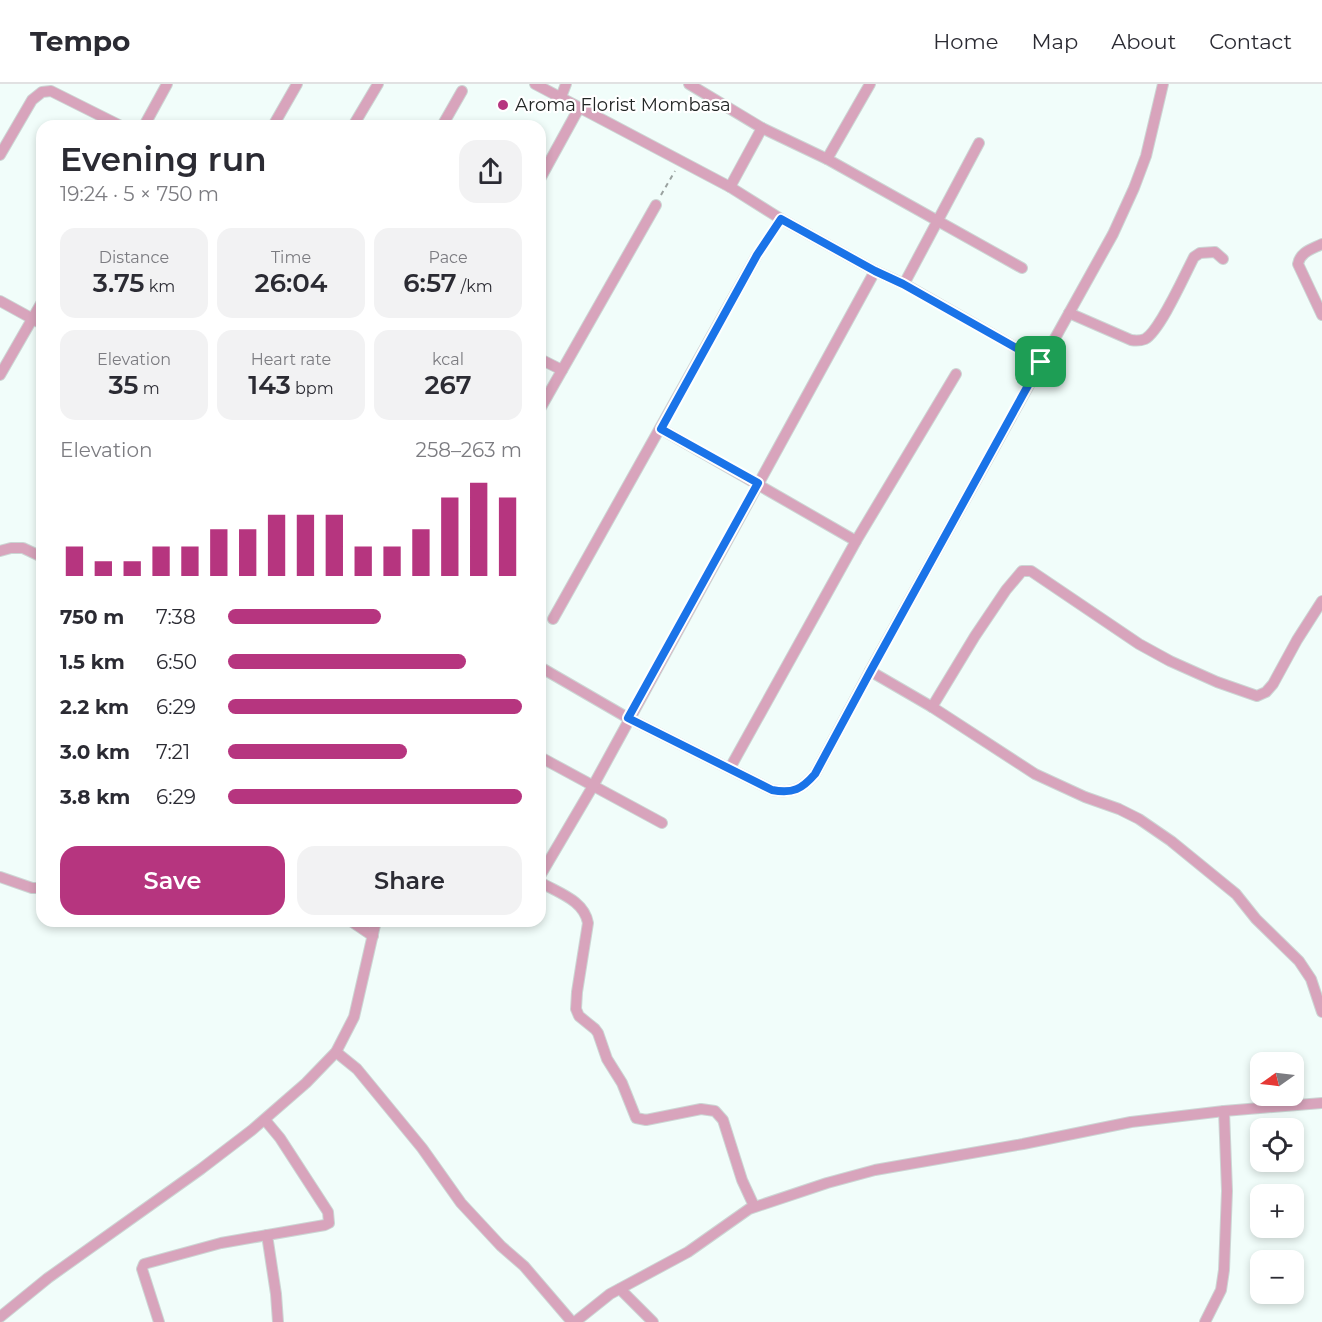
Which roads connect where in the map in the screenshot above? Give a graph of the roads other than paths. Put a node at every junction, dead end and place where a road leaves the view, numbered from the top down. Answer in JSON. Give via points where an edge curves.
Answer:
{"nodes":[{"id":1,"x":167,"y":84,"type":"edge"},
{"id":2,"x":297,"y":84,"type":"edge"},
{"id":3,"x":378,"y":84,"type":"edge"},
{"id":4,"x":535,"y":84,"type":"edge"},
{"id":5,"x":566,"y":84,"type":"edge"},
{"id":6,"x":689,"y":84,"type":"edge"},
{"id":7,"x":870,"y":84,"type":"edge"},
{"id":8,"x":1163,"y":84,"type":"edge"},
{"id":9,"x":462,"y":91,"type":"dead end"},
{"id":10,"x":561,"y":98,"type":"junction"},
{"id":11,"x":579,"y":108,"type":"junction"},
{"id":12,"x":109,"y":120,"type":"edge"},
{"id":13,"x":147,"y":120,"type":"edge"},
{"id":14,"x":276,"y":120,"type":"edge"},
{"id":15,"x":357,"y":120,"type":"edge"},
{"id":16,"x":445,"y":120,"type":"edge"},
{"id":17,"x":762,"y":128,"type":"junction"},
{"id":18,"x":979,"y":143,"type":"dead end"},
{"id":19,"x":0,"y":155,"type":"edge"},
{"id":20,"x":827,"y":159,"type":"junction"},
{"id":21,"x":546,"y":168,"type":"edge"},
{"id":22,"x":730,"y":187,"type":"junction"},
{"id":23,"x":656,"y":205,"type":"road end"},
{"id":24,"x":938,"y":220,"type":"junction"},
{"id":25,"x":1322,"y":244,"type":"edge"},
{"id":26,"x":757,"y":255,"type":"road end"},
{"id":27,"x":1223,"y":260,"type":"dead end"},
{"id":28,"x":1022,"y":268,"type":"dead end"},
{"id":29,"x":875,"y":271,"type":"junction"},
{"id":30,"x":903,"y":284,"type":"junction"},
{"id":31,"x":0,"y":301,"type":"edge"},
{"id":32,"x":1069,"y":313,"type":"junction"},
{"id":33,"x":1322,"y":315,"type":"edge"},
{"id":34,"x":36,"y":320,"type":"edge"},
{"id":35,"x":36,"y":322,"type":"edge"},
{"id":36,"x":546,"y":362,"type":"edge"},
{"id":37,"x":1041,"y":362,"type":"junction"},
{"id":38,"x":562,"y":370,"type":"junction"},
{"id":39,"x":956,"y":374,"type":"dead end"},
{"id":40,"x":0,"y":375,"type":"edge"},
{"id":41,"x":546,"y":398,"type":"edge"},
{"id":42,"x":661,"y":429,"type":"junction"},
{"id":43,"x":758,"y":483,"type":"junction"},
{"id":44,"x":856,"y":541,"type":"junction"},
{"id":45,"x":0,"y":551,"type":"edge"},
{"id":46,"x":36,"y":554,"type":"edge"},
{"id":47,"x":1322,"y":600,"type":"edge"},
{"id":48,"x":553,"y":619,"type":"dead end"},
{"id":49,"x":546,"y":670,"type":"edge"},
{"id":50,"x":870,"y":672,"type":"junction"},
{"id":51,"x":932,"y":707,"type":"junction"},
{"id":52,"x":628,"y":718,"type":"junction"},
{"id":53,"x":546,"y":759,"type":"edge"},
{"id":54,"x":730,"y":768,"type":"junction"},
{"id":55,"x":593,"y":786,"type":"junction"},
{"id":56,"x":662,"y":823,"type":"dead end"},
{"id":57,"x":546,"y":866,"type":"edge"},
{"id":58,"x":0,"y":877,"type":"edge"},
{"id":59,"x":546,"y":885,"type":"edge"},
{"id":60,"x":36,"y":888,"type":"edge"},
{"id":61,"x":360,"y":927,"type":"edge"},
{"id":62,"x":375,"y":927,"type":"edge"},
{"id":63,"x":373,"y":936,"type":"junction"},
{"id":64,"x":1322,"y":1012,"type":"edge"},
{"id":65,"x":336,"y":1052,"type":"junction"},
{"id":66,"x":1322,"y":1103,"type":"edge"},
{"id":67,"x":1224,"y":1111,"type":"junction"},
{"id":68,"x":265,"y":1120,"type":"junction"},
{"id":69,"x":754,"y":1206,"type":"junction"},
{"id":70,"x":267,"y":1234,"type":"junction"},
{"id":71,"x":620,"y":1289,"type":"junction"},
{"id":72,"x":0,"y":1317,"type":"edge"},
{"id":73,"x":159,"y":1322,"type":"edge"},
{"id":74,"x":278,"y":1322,"type":"edge"},
{"id":75,"x":573,"y":1322,"type":"edge"},
{"id":76,"x":653,"y":1322,"type":"edge"},
{"id":77,"x":1206,"y":1322,"type":"edge"}],
"edges":[{"from":1,"to":13,"type":"street"},
{"from":2,"to":14,"type":"street"},
{"from":3,"to":15,"type":"street"},
{"from":4,"to":10,"type":"street"},
{"from":5,"to":10,"type":"street"},
{"from":6,"to":17,"type":"street"},
{"from":7,"to":20,"type":"street"},
{"from":8,"to":32,"type":"street","via":[[1152,137],[1134,188]]},
{"from":9,"to":16,"type":"street"},
{"from":10,"to":11,"type":"street"},
{"from":11,"to":21,"type":"street"},
{"from":11,"to":22,"type":"street"},
{"from":12,"to":19,"type":"street","via":[[51,91],[42,92],[32,100]]},
{"from":17,"to":20,"type":"street"},
{"from":17,"to":22,"type":"street"},
{"from":18,"to":24,"type":"street"},
{"from":20,"to":24,"type":"street"},
{"from":22,"to":29,"type":"street"},
{"from":23,"to":38,"type":"street"},
{"from":24,"to":28,"type":"street"},
{"from":24,"to":30,"type":"street"},
{"from":25,"to":33,"type":"street","via":[[1307,250],[1298,260]]},
{"from":26,"to":42,"type":"street"},
{"from":27,"to":32,"type":"street","via":[[1215,252],[1194,257],[1168,308],[1145,339],[1131,340]]},
{"from":29,"to":30,"type":"street"},
{"from":29,"to":43,"type":"street"},
{"from":30,"to":37,"type":"street"},
{"from":31,"to":34,"type":"street"},
{"from":32,"to":37,"type":"street"},
{"from":35,"to":40,"type":"street"},
{"from":36,"to":38,"type":"street"},
{"from":37,"to":50,"type":"street"},
{"from":38,"to":41,"type":"street"},
{"from":39,"to":44,"type":"street"},
{"from":42,"to":43,"type":"street"},
{"from":42,"to":48,"type":"street"},
{"from":43,"to":44,"type":"street"},
{"from":43,"to":52,"type":"street"},
{"from":44,"to":54,"type":"street"},
{"from":45,"to":46,"type":"street","via":[[22,548]]},
{"from":47,"to":51,"type":"street","via":[[1273,684],[1257,696],[1170,661],[1031,572],[1022,571],[975,636]]},
{"from":49,"to":52,"type":"street"},
{"from":50,"to":51,"type":"street"},
{"from":50,"to":54,"type":"street","via":[[806,785],[795,792],[772,790]]},
{"from":51,"to":64,"type":"street","via":[[1035,774],[1119,809],[1171,841],[1236,894],[1299,961],[1311,979]]},
{"from":52,"to":54,"type":"street"},
{"from":52,"to":55,"type":"street"},
{"from":53,"to":55,"type":"street"},
{"from":55,"to":56,"type":"street"},
{"from":55,"to":57,"type":"street"},
{"from":58,"to":60,"type":"street"},
{"from":59,"to":69,"type":"street","via":[[577,903],[586,914],[576,1009],[598,1034],[636,1118],[646,1120],[701,1109],[715,1111],[723,1120]]},
{"from":61,"to":63,"type":"street"},
{"from":62,"to":63,"type":"street"},
{"from":63,"to":65,"type":"street","via":[[354,1017]]},
{"from":65,"to":68,"type":"street"},
{"from":65,"to":75,"type":"street","via":[[357,1069],[461,1203]]},
{"from":66,"to":67,"type":"street"},
{"from":67,"to":69,"type":"street","via":[[1131,1122],[875,1170]]},
{"from":67,"to":77,"type":"street","via":[[1224,1279]]},
{"from":68,"to":70,"type":"street","via":[[329,1219],[325,1225]]},
{"from":68,"to":72,"type":"street"},
{"from":69,"to":71,"type":"street","via":[[688,1252]]},
{"from":70,"to":73,"type":"street","via":[[144,1264],[142,1269]]},
{"from":70,"to":74,"type":"street"},
{"from":71,"to":75,"type":"street"},
{"from":71,"to":76,"type":"street"}]}
